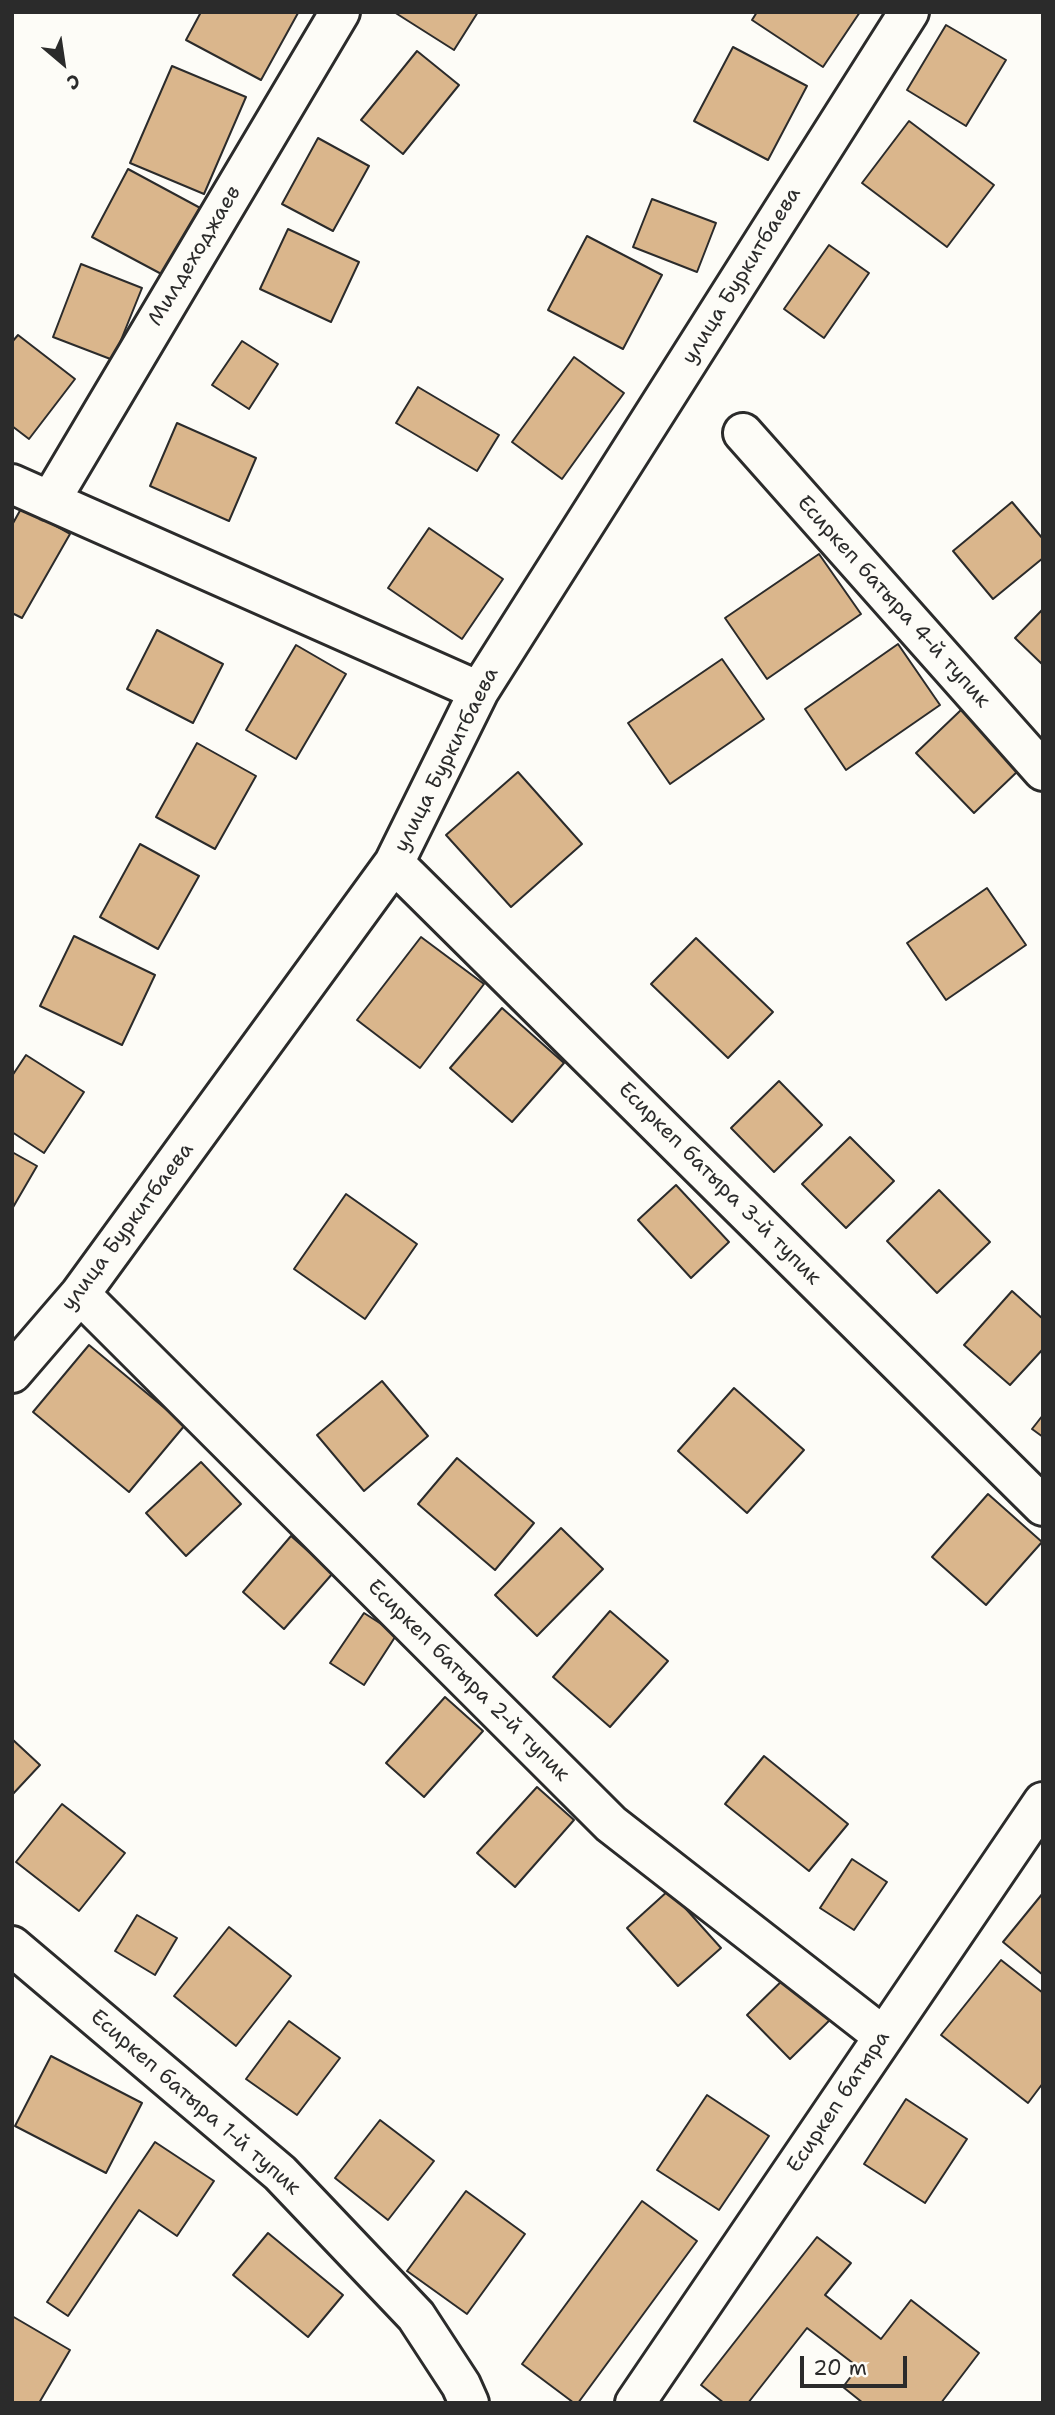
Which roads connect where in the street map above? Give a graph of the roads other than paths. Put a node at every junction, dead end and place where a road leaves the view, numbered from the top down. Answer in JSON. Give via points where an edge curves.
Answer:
{"nodes":[{"id":1,"x":340,"y":12,"type":"edge"},
{"id":2,"x":909,"y":12,"type":"edge"},
{"id":3,"x":743,"y":433,"type":"dead end"},
{"id":4,"x":12,"y":484,"type":"edge"},
{"id":5,"x":50,"y":501,"type":"junction"},
{"id":6,"x":479,"y":691,"type":"junction"},
{"id":7,"x":1043,"y":771,"type":"edge"},
{"id":8,"x":394,"y":863,"type":"junction"},
{"id":9,"x":80,"y":1294,"type":"junction"},
{"id":10,"x":12,"y":1373,"type":"edge"},
{"id":11,"x":1043,"y":1506,"type":"edge"},
{"id":12,"x":1043,"y":1802,"type":"edge"},
{"id":13,"x":12,"y":1946,"type":"edge"},
{"id":14,"x":883,"y":2036,"type":"junction"},
{"id":15,"x":469,"y":2403,"type":"edge"},
{"id":16,"x":635,"y":2403,"type":"edge"}],
"edges":[{"from":1,"to":5,"type":"street","name":"Милдеходжаев"},
{"from":2,"to":6,"type":"street","name":"улица Буркитбаева"},
{"from":3,"to":7,"type":"street","name":"Есиркеп батыра 4-й тупик"},
{"from":4,"to":5,"type":"street"},
{"from":5,"to":6,"type":"street"},
{"from":6,"to":8,"type":"street","name":"улица Буркитбаева"},
{"from":8,"to":9,"type":"street","name":"улица Буркитбаева"},
{"from":8,"to":11,"type":"street","name":"Есиркеп батыра 3-й тупик"},
{"from":9,"to":10,"type":"street","name":"улица Буркитбаева"},
{"from":9,"to":14,"type":"street","name":"Есиркеп батыра 2-й тупик","via":[[611,1824]]},
{"from":12,"to":14,"type":"street","name":"Есиркеп батыра"},
{"from":13,"to":15,"type":"street","name":"Есиркеп батыра 1-й тупик","via":[[280,2173],[416,2316]]},
{"from":14,"to":16,"type":"street","name":"Есиркеп батыра"}]}
